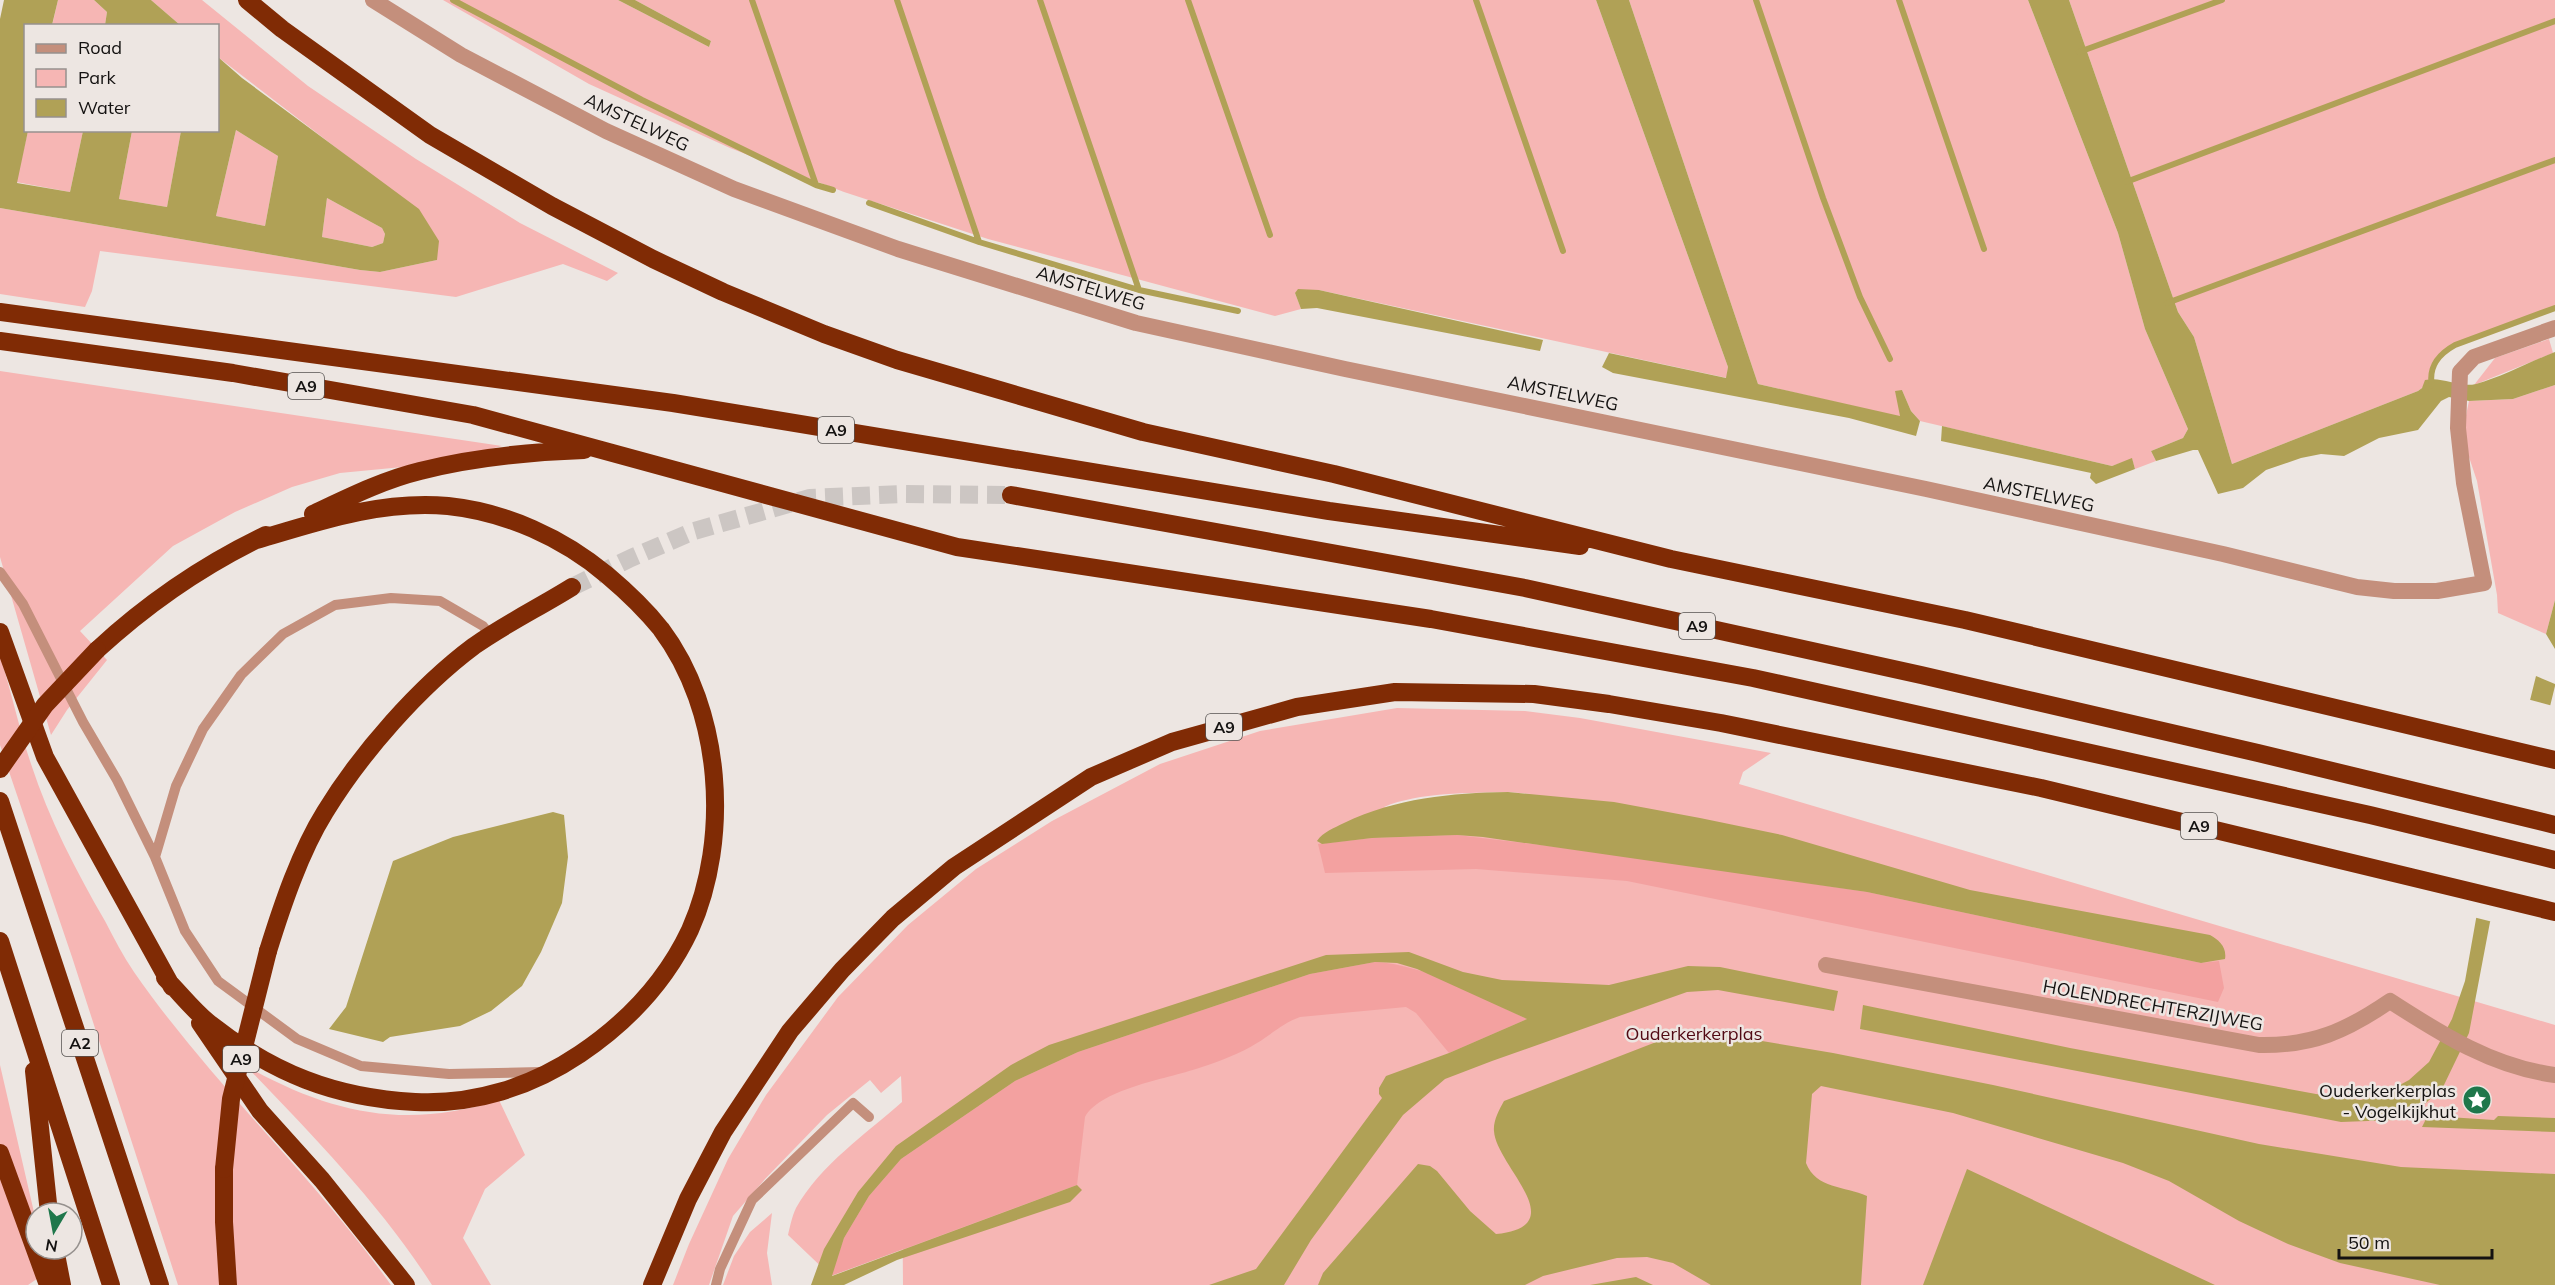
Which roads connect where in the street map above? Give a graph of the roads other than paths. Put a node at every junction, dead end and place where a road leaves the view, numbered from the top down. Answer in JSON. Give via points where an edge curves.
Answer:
{"nodes":[{"id":1,"x":247,"y":0,"type":"edge"},
{"id":2,"x":373,"y":0,"type":"edge"},
{"id":3,"x":0,"y":312,"type":"edge"},
{"id":4,"x":2555,"y":328,"type":"edge"},
{"id":5,"x":4,"y":341,"type":"edge"},
{"id":6,"x":600,"y":450,"type":"junction"},
{"id":7,"x":1011,"y":495,"type":"tunnel mouth"},
{"id":8,"x":257,"y":540,"type":"junction"},
{"id":9,"x":1671,"y":559,"type":"junction"},
{"id":10,"x":0,"y":572,"type":"edge"},
{"id":11,"x":572,"y":587,"type":"tunnel mouth"},
{"id":12,"x":0,"y":632,"type":"edge"},
{"id":13,"x":491,"y":636,"type":"junction"},
{"id":14,"x":2555,"y":760,"type":"edge"},
{"id":15,"x":0,"y":769,"type":"edge"},
{"id":16,"x":0,"y":801,"type":"edge"},
{"id":17,"x":2555,"y":825,"type":"edge"},
{"id":18,"x":155,"y":857,"type":"junction"},
{"id":19,"x":2552,"y":859,"type":"edge"},
{"id":20,"x":2546,"y":910,"type":"edge"},
{"id":21,"x":0,"y":941,"type":"edge"},
{"id":22,"x":1826,"y":965,"type":"dead end"},
{"id":23,"x":165,"y":978,"type":"junction"},
{"id":24,"x":29,"y":1033,"type":"junction"},
{"id":25,"x":554,"y":1071,"type":"junction"},
{"id":26,"x":2555,"y":1075,"type":"edge"},
{"id":27,"x":869,"y":1117,"type":"dead end"},
{"id":28,"x":0,"y":1154,"type":"edge"},
{"id":29,"x":48,"y":1201,"type":"edge"},
{"id":30,"x":57,"y":1261,"type":"edge"},
{"id":31,"x":48,"y":1285,"type":"edge"},
{"id":32,"x":62,"y":1285,"type":"edge"},
{"id":33,"x":111,"y":1285,"type":"edge"},
{"id":34,"x":160,"y":1285,"type":"edge"},
{"id":35,"x":228,"y":1285,"type":"edge"},
{"id":36,"x":406,"y":1285,"type":"edge"},
{"id":37,"x":652,"y":1285,"type":"edge"},
{"id":38,"x":716,"y":1285,"type":"edge"}],
"edges":[{"from":1,"to":9,"type":"highway","number":"A9","via":[[430,135],[552,206],[663,264],[824,334],[997,391],[1143,432],[1334,474]]},
{"from":2,"to":4,"type":"street","name":"AMSTELWEG","via":[[461,55],[606,131],[734,189],[898,249],[1136,323],[1926,489],[2357,587],[2437,591],[2484,583],[2464,483],[2458,428],[2460,372],[2474,357]]},
{"from":3,"to":9,"type":"highway","number":"A9","via":[[673,403],[1329,511]]},
{"from":5,"to":6,"type":"highway","number":"A9","via":[[233,373],[473,415]]},
{"from":6,"to":8,"type":"highway","number":"A9","via":[[487,457],[419,471],[342,500]]},
{"from":6,"to":19,"type":"highway","number":"A9","via":[[957,547],[1431,619],[1753,678]]},
{"from":7,"to":17,"type":"highway","number":"A9","via":[[1525,588],[1921,675]]},
{"from":8,"to":15,"type":"highway","number":"A9","bridge":true,"via":[[174,587],[131,619],[45,705]]},
{"from":8,"to":25,"type":"highway","number":"A9","via":[[348,513],[390,506],[449,506],[482,512],[548,535],[593,563],[632,596],[662,630],[684,666],[704,718],[712,755],[712,851],[703,892],[690,929],[650,992],[596,1043]]},
{"from":9,"to":14,"type":"highway","number":"A9","via":[[1965,620]]},
{"from":10,"to":18,"type":"lane","via":[[23,604]]},
{"from":11,"to":13,"type":"highway","number":"A9"},
{"from":12,"to":23,"type":"highway","via":[[45,757]]},
{"from":13,"to":18,"type":"lane","via":[[483,626],[441,601],[391,598],[335,605],[284,634],[241,675],[203,729],[176,786]]},
{"from":13,"to":35,"type":"highway","number":"A9","bridge":true,"via":[[474,646],[408,705],[369,751],[324,813],[286,895],[231,1099],[224,1169]]},
{"from":16,"to":34,"type":"highway","number":"A2"},
{"from":18,"to":25,"type":"lane","via":[[185,931],[218,981],[297,1039],[361,1066],[449,1074]]},
{"from":20,"to":37,"type":"highway","number":"A9","via":[[2041,788],[1609,704],[1534,694],[1395,692],[1297,707],[1172,742],[1091,777],[954,867],[893,918],[790,1031],[723,1132],[688,1199]]},
{"from":21,"to":24,"type":"highway","number":"A2"},
{"from":22,"to":26,"type":"street","name":"HOLENDRECHTERZIJWEG","via":[[2259,1045],[2312,1041],[2363,1019],[2390,1001],[2439,1032],[2511,1067]]},
{"from":23,"to":25,"type":"highway","number":"A9","via":[[207,1022],[240,1045],[336,1092],[386,1100],[457,1102],[503,1091]]},
{"from":23,"to":36,"type":"highway","via":[[205,1028],[260,1111],[322,1180]]},
{"from":24,"to":29,"type":"highway","number":"A2"},
{"from":24,"to":33,"type":"highway","number":"A2"},
{"from":27,"to":38,"type":"lane","via":[[853,1103],[752,1200]]},
{"from":28,"to":31,"type":"highway"},
{"from":30,"to":32,"type":"highway"}]}
